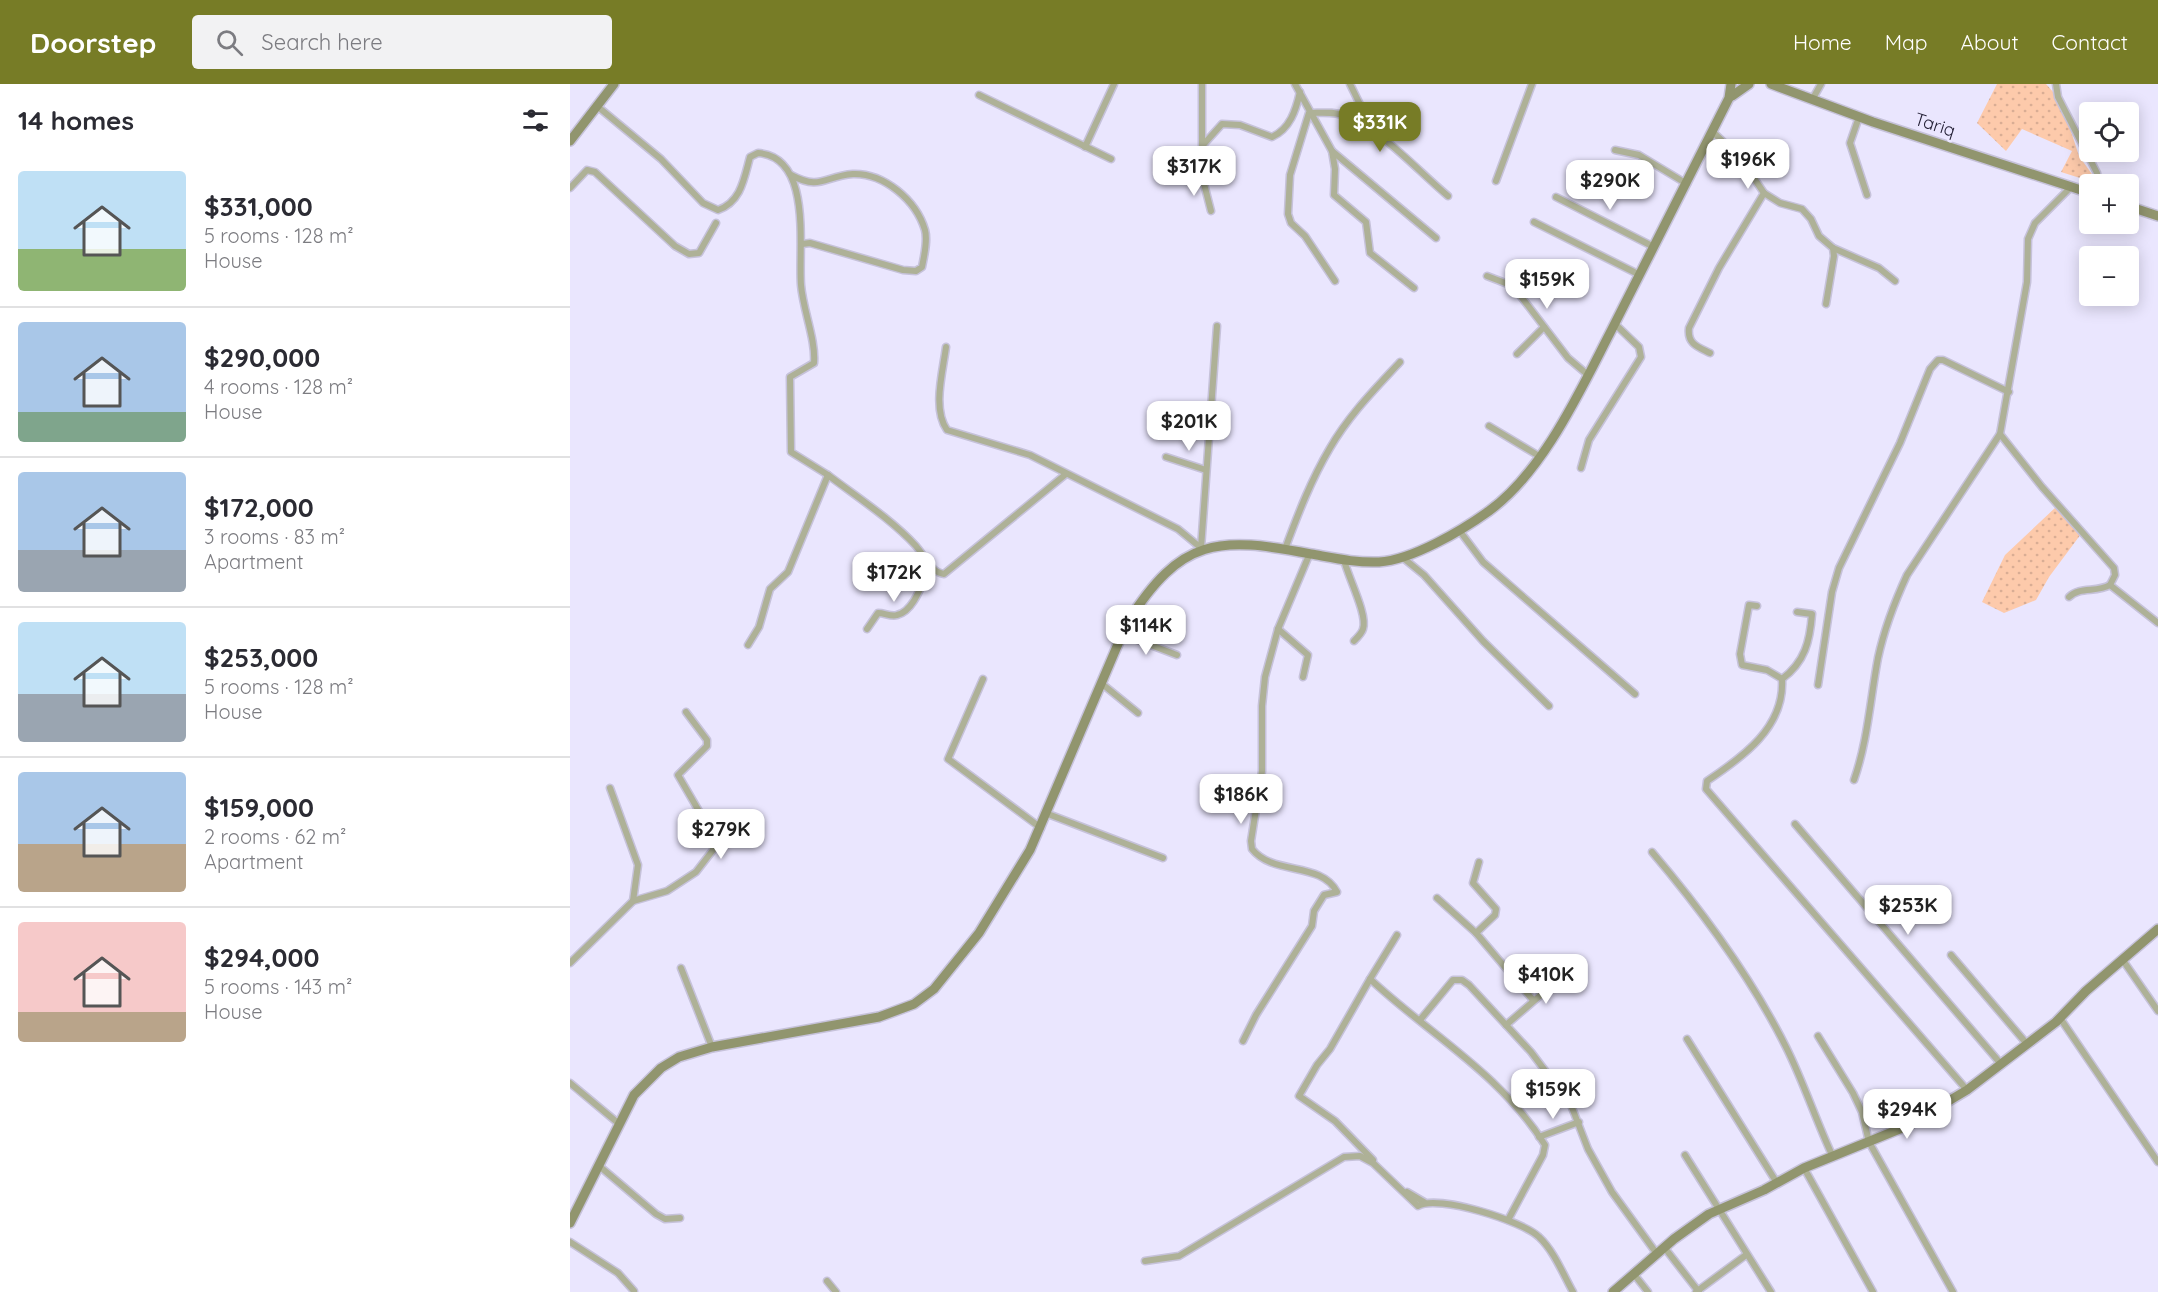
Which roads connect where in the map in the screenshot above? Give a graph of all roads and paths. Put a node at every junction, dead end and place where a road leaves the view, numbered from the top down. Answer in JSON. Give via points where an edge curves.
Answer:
{"nodes":[{"id":1,"x":614,"y":84,"type":"edge"},
{"id":2,"x":1114,"y":84,"type":"edge"},
{"id":3,"x":1202,"y":84,"type":"edge"},
{"id":4,"x":1295,"y":84,"type":"edge"},
{"id":5,"x":1350,"y":84,"type":"edge"},
{"id":6,"x":1532,"y":84,"type":"edge"},
{"id":7,"x":1743,"y":84,"type":"edge"},
{"id":8,"x":1749,"y":84,"type":"edge"},
{"id":9,"x":1771,"y":84,"type":"edge"},
{"id":10,"x":1821,"y":84,"type":"edge"},
{"id":11,"x":2056,"y":84,"type":"edge"},
{"id":12,"x":1300,"y":91,"type":"junction"},
{"id":13,"x":1730,"y":91,"type":"edge"},
{"id":14,"x":979,"y":95,"type":"dead end"},
{"id":15,"x":1812,"y":100,"type":"junction"},
{"id":16,"x":597,"y":106,"type":"junction"},
{"id":17,"x":1309,"y":113,"type":"junction"},
{"id":18,"x":1859,"y":117,"type":"junction"},
{"id":19,"x":1374,"y":132,"type":"junction"},
{"id":20,"x":1713,"y":132,"type":"junction"},
{"id":21,"x":570,"y":141,"type":"edge"},
{"id":22,"x":1203,"y":146,"type":"junction"},
{"id":23,"x":1085,"y":147,"type":"junction"},
{"id":24,"x":1615,"y":150,"type":"dead end"},
{"id":25,"x":1332,"y":151,"type":"junction"},
{"id":26,"x":1111,"y":159,"type":"dead end"},
{"id":27,"x":2097,"y":174,"type":"edge"},
{"id":28,"x":791,"y":175,"type":"junction"},
{"id":29,"x":1496,"y":181,"type":"dead end"},
{"id":30,"x":1687,"y":184,"type":"junction"},
{"id":31,"x":2071,"y":187,"type":"junction"},
{"id":32,"x":570,"y":188,"type":"edge"},
{"id":33,"x":2079,"y":190,"type":"edge"},
{"id":34,"x":1764,"y":193,"type":"junction"},
{"id":35,"x":1868,"y":195,"type":"dead end"},
{"id":36,"x":1448,"y":196,"type":"dead end"},
{"id":37,"x":1556,"y":197,"type":"dead end"},
{"id":38,"x":2139,"y":210,"type":"edge"},
{"id":39,"x":1211,"y":212,"type":"dead end"},
{"id":40,"x":2158,"y":216,"type":"edge"},
{"id":41,"x":1534,"y":222,"type":"dead end"},
{"id":42,"x":717,"y":223,"type":"dead end"},
{"id":43,"x":1436,"y":238,"type":"dead end"},
{"id":44,"x":802,"y":244,"type":"junction"},
{"id":45,"x":1654,"y":247,"type":"junction"},
{"id":46,"x":1833,"y":248,"type":"junction"},
{"id":47,"x":1640,"y":275,"type":"junction"},
{"id":48,"x":1487,"y":276,"type":"dead end"},
{"id":49,"x":1335,"y":281,"type":"dead end"},
{"id":50,"x":1895,"y":281,"type":"dead end"},
{"id":51,"x":1414,"y":288,"type":"dead end"},
{"id":52,"x":1826,"y":304,"type":"dead end"},
{"id":53,"x":1615,"y":324,"type":"junction"},
{"id":54,"x":1216,"y":326,"type":"dead end"},
{"id":55,"x":1544,"y":327,"type":"junction"},
{"id":56,"x":946,"y":347,"type":"dead end"},
{"id":57,"x":1710,"y":353,"type":"dead end"},
{"id":58,"x":1517,"y":354,"type":"dead end"},
{"id":59,"x":1400,"y":362,"type":"dead end"},
{"id":60,"x":1588,"y":375,"type":"junction"},
{"id":61,"x":2008,"y":392,"type":"junction"},
{"id":62,"x":1489,"y":426,"type":"dead end"},
{"id":63,"x":2000,"y":434,"type":"junction"},
{"id":64,"x":1539,"y":456,"type":"junction"},
{"id":65,"x":1166,"y":457,"type":"dead end"},
{"id":66,"x":1581,"y":468,"type":"dead end"},
{"id":67,"x":1206,"y":470,"type":"junction"},
{"id":68,"x":1065,"y":474,"type":"junction"},
{"id":69,"x":828,"y":475,"type":"junction"},
{"id":70,"x":1458,"y":529,"type":"junction"},
{"id":71,"x":1201,"y":548,"type":"junction"},
{"id":72,"x":1285,"y":549,"type":"junction"},
{"id":73,"x":1310,"y":553,"type":"junction"},
{"id":74,"x":1402,"y":557,"type":"junction"},
{"id":75,"x":1344,"y":560,"type":"junction"},
{"id":76,"x":930,"y":566,"type":"junction"},
{"id":77,"x":2110,"y":585,"type":"junction"},
{"id":78,"x":2069,"y":597,"type":"dead end"},
{"id":79,"x":1757,"y":606,"type":"dead end"},
{"id":80,"x":1797,"y":612,"type":"dead end"},
{"id":81,"x":2158,"y":623,"type":"edge"},
{"id":82,"x":867,"y":629,"type":"dead end"},
{"id":83,"x":1278,"y":629,"type":"junction"},
{"id":84,"x":1122,"y":634,"type":"junction"},
{"id":85,"x":1354,"y":641,"type":"dead end"},
{"id":86,"x":748,"y":645,"type":"dead end"},
{"id":87,"x":1177,"y":655,"type":"dead end"},
{"id":88,"x":1303,"y":677,"type":"dead end"},
{"id":89,"x":983,"y":679,"type":"dead end"},
{"id":90,"x":1782,"y":680,"type":"junction"},
{"id":91,"x":1101,"y":683,"type":"junction"},
{"id":92,"x":1818,"y":685,"type":"dead end"},
{"id":93,"x":1635,"y":694,"type":"dead end"},
{"id":94,"x":1549,"y":706,"type":"dead end"},
{"id":95,"x":686,"y":712,"type":"dead end"},
{"id":96,"x":1138,"y":713,"type":"dead end"},
{"id":97,"x":1854,"y":780,"type":"dead end"},
{"id":98,"x":610,"y":788,"type":"dead end"},
{"id":99,"x":1048,"y":814,"type":"junction"},
{"id":100,"x":1796,"y":824,"type":"dead end"},
{"id":101,"x":1041,"y":828,"type":"junction"},
{"id":102,"x":1652,"y":852,"type":"dead end"},
{"id":103,"x":1163,"y":858,"type":"dead end"},
{"id":104,"x":1479,"y":862,"type":"dead end"},
{"id":105,"x":1437,"y":898,"type":"dead end"},
{"id":106,"x":633,"y":901,"type":"junction"},
{"id":107,"x":2158,"y":929,"type":"edge"},
{"id":108,"x":1476,"y":933,"type":"junction"},
{"id":109,"x":1397,"y":935,"type":"dead end"},
{"id":110,"x":1952,"y":955,"type":"dead end"},
{"id":111,"x":2122,"y":959,"type":"junction"},
{"id":112,"x":570,"y":963,"type":"edge"},
{"id":113,"x":681,"y":968,"type":"dead end"},
{"id":114,"x":1572,"y":968,"type":"dead end"},
{"id":115,"x":1370,"y":979,"type":"junction"},
{"id":116,"x":1533,"y":1000,"type":"junction"},
{"id":117,"x":2158,"y":1011,"type":"edge"},
{"id":118,"x":2060,"y":1018,"type":"junction"},
{"id":119,"x":1420,"y":1020,"type":"junction"},
{"id":120,"x":1506,"y":1025,"type":"junction"},
{"id":121,"x":1818,"y":1036,"type":"dead end"},
{"id":122,"x":1687,"y":1039,"type":"dead end"},
{"id":123,"x":1243,"y":1041,"type":"dead end"},
{"id":124,"x":2027,"y":1044,"type":"junction"},
{"id":125,"x":712,"y":1047,"type":"junction"},
{"id":126,"x":2001,"y":1064,"type":"junction"},
{"id":127,"x":570,"y":1083,"type":"edge"},
{"id":128,"x":1967,"y":1090,"type":"junction"},
{"id":129,"x":1579,"y":1122,"type":"junction"},
{"id":130,"x":618,"y":1123,"type":"junction"},
{"id":131,"x":1539,"y":1137,"type":"junction"},
{"id":132,"x":1869,"y":1142,"type":"junction"},
{"id":133,"x":1684,"y":1155,"type":"dead end"},
{"id":134,"x":1833,"y":1156,"type":"junction"},
{"id":135,"x":2158,"y":1162,"type":"edge"},
{"id":136,"x":598,"y":1165,"type":"junction"},
{"id":137,"x":1804,"y":1168,"type":"junction"},
{"id":138,"x":1777,"y":1183,"type":"junction"},
{"id":139,"x":1424,"y":1202,"type":"junction"},
{"id":140,"x":1718,"y":1210,"type":"junction"},
{"id":141,"x":680,"y":1218,"type":"dead end"},
{"id":142,"x":1508,"y":1221,"type":"junction"},
{"id":143,"x":570,"y":1223,"type":"edge"},
{"id":144,"x":570,"y":1242,"type":"edge"},
{"id":145,"x":1660,"y":1250,"type":"junction"},
{"id":146,"x":1746,"y":1255,"type":"junction"},
{"id":147,"x":1145,"y":1261,"type":"dead end"},
{"id":148,"x":1633,"y":1273,"type":"junction"},
{"id":149,"x":826,"y":1281,"type":"dead end"},
{"id":150,"x":1698,"y":1291,"type":"edge"},
{"id":151,"x":634,"y":1292,"type":"edge"},
{"id":152,"x":836,"y":1292,"type":"edge"},
{"id":153,"x":1573,"y":1292,"type":"edge"},
{"id":154,"x":1613,"y":1292,"type":"edge"},
{"id":155,"x":1648,"y":1292,"type":"edge"},
{"id":156,"x":1772,"y":1292,"type":"edge"},
{"id":157,"x":1873,"y":1292,"type":"edge"},
{"id":158,"x":1953,"y":1292,"type":"edge"}],
"edges":[{"from":1,"to":16,"type":"street"},
{"from":2,"to":23,"type":"street"},
{"from":3,"to":22,"type":"street"},
{"from":4,"to":12,"type":"street"},
{"from":5,"to":19,"type":"street"},
{"from":6,"to":29,"type":"street"},
{"from":7,"to":13,"type":"street"},
{"from":8,"to":13,"type":"street"},
{"from":9,"to":15,"type":"street","name":"Tariq"},
{"from":10,"to":15,"type":"street"},
{"from":11,"to":27,"type":"street","via":[[2058,97]]},
{"from":12,"to":17,"type":"street"},
{"from":12,"to":22,"type":"street","via":[[1290,121],[1278,134],[1272,137],[1240,125],[1222,124]]},
{"from":13,"to":20,"type":"street"},
{"from":14,"to":23,"type":"street"},
{"from":15,"to":18,"type":"street","name":"Tariq"},
{"from":16,"to":21,"type":"street"},
{"from":16,"to":28,"type":"street","via":[[661,159],[704,203],[718,210],[732,203],[743,186],[750,157],[758,153],[775,156]]},
{"from":17,"to":19,"type":"street","via":[[1344,115]]},
{"from":17,"to":25,"type":"street"},
{"from":17,"to":49,"type":"street","via":[[1290,175],[1287,206],[1291,222]]},
{"from":18,"to":31,"type":"street","name":"Tariq"},
{"from":18,"to":35,"type":"street","via":[[1850,143]]},
{"from":19,"to":36,"type":"street"},
{"from":20,"to":30,"type":"street"},
{"from":20,"to":34,"type":"street","via":[[1741,159]]},
{"from":22,"to":39,"type":"street","via":[[1202,176]]},
{"from":23,"to":26,"type":"street"},
{"from":24,"to":30,"type":"street","via":[[1639,155]]},
{"from":25,"to":43,"type":"street"},
{"from":25,"to":51,"type":"street","via":[[1334,195],[1366,222],[1370,253]]},
{"from":28,"to":44,"type":"street"},
{"from":28,"to":44,"type":"street","via":[[818,184],[851,174],[869,175],[911,203],[926,232],[922,267],[916,271]]},
{"from":30,"to":45,"type":"street"},
{"from":31,"to":33,"type":"street","name":"Tariq"},
{"from":31,"to":61,"type":"street","via":[[2035,223],[2028,239],[2027,282]]},
{"from":32,"to":42,"type":"street","via":[[587,170],[595,172],[689,255],[699,253]]},
{"from":34,"to":46,"type":"street","via":[[1780,203],[1802,209],[1819,236]]},
{"from":34,"to":57,"type":"street","via":[[1689,328],[1693,344]]},
{"from":37,"to":45,"type":"street"},
{"from":38,"to":40,"type":"street"},
{"from":41,"to":47,"type":"street"},
{"from":44,"to":69,"type":"street","via":[[801,284],[814,363],[790,377],[789,445],[796,458]]},
{"from":45,"to":47,"type":"street"},
{"from":46,"to":50,"type":"street","via":[[1879,268]]},
{"from":46,"to":52,"type":"street"},
{"from":47,"to":53,"type":"street"},
{"from":48,"to":55,"type":"street","via":[[1513,286]]},
{"from":53,"to":60,"type":"street"},
{"from":53,"to":66,"type":"street","via":[[1638,347],[1641,357],[1589,440]]},
{"from":54,"to":67,"type":"street"},
{"from":55,"to":58,"type":"street"},
{"from":55,"to":60,"type":"street","via":[[1568,358]]},
{"from":56,"to":68,"type":"street","via":[[940,398],[947,430],[1030,455]]},
{"from":59,"to":72,"type":"street","via":[[1365,398],[1331,446],[1303,498]]},
{"from":60,"to":64,"type":"street","via":[[1564,421]]},
{"from":61,"to":63,"type":"street"},
{"from":61,"to":92,"type":"street","via":[[1943,360],[1930,369],[1900,443],[1839,568]]},
{"from":62,"to":64,"type":"street"},
{"from":63,"to":77,"type":"street","via":[[2114,568]]},
{"from":63,"to":97,"type":"street","via":[[1901,589],[1878,658],[1867,737]]},
{"from":64,"to":70,"type":"street","via":[[1490,511]]},
{"from":65,"to":67,"type":"street"},
{"from":67,"to":71,"type":"street"},
{"from":68,"to":71,"type":"street","via":[[1178,529]]},
{"from":68,"to":76,"type":"street","via":[[952,571],[938,574]]},
{"from":69,"to":76,"type":"street","via":[[900,531]]},
{"from":69,"to":86,"type":"street","via":[[788,572],[770,589],[759,627]]},
{"from":70,"to":74,"type":"street"},
{"from":70,"to":93,"type":"street","via":[[1483,562]]},
{"from":71,"to":72,"type":"street","via":[[1234,543]]},
{"from":71,"to":84,"type":"street","via":[[1158,581],[1140,602]]},
{"from":72,"to":73,"type":"street"},
{"from":73,"to":75,"type":"street"},
{"from":73,"to":83,"type":"street"},
{"from":74,"to":75,"type":"street","via":[[1380,562]]},
{"from":74,"to":94,"type":"street","via":[[1424,575]]},
{"from":75,"to":85,"type":"street","via":[[1364,611],[1363,629]]},
{"from":76,"to":82,"type":"street","via":[[905,611],[893,616],[878,613]]},
{"from":77,"to":78,"type":"street","via":[[2097,591],[2079,590]]},
{"from":77,"to":81,"type":"street"},
{"from":79,"to":90,"type":"street","via":[[1749,605],[1740,654],[1742,665],[1767,670]]},
{"from":80,"to":90,"type":"street","via":[[1812,614],[1811,631],[1806,652]]},
{"from":83,"to":88,"type":"street","via":[[1308,655]]},
{"from":83,"to":123,"type":"street","via":[[1264,687],[1262,771],[1252,849],[1264,859],[1320,875],[1337,892],[1324,895],[1314,912],[1312,926]]},
{"from":84,"to":87,"type":"street"},
{"from":84,"to":91,"type":"street"},
{"from":89,"to":101,"type":"street","via":[[948,759]]},
{"from":90,"to":128,"type":"street","via":[[1783,696],[1762,737],[1707,781],[1706,789]]},
{"from":91,"to":96,"type":"street"},
{"from":91,"to":99,"type":"street"},
{"from":95,"to":106,"type":"street","via":[[707,740],[707,746],[678,775],[714,837],[713,850],[696,872],[668,891]]},
{"from":98,"to":106,"type":"street","via":[[638,866]]},
{"from":99,"to":101,"type":"street"},
{"from":99,"to":103,"type":"street"},
{"from":100,"to":126,"type":"street"},
{"from":101,"to":125,"type":"street","via":[[979,933],[934,989],[914,1004],[879,1017]]},
{"from":102,"to":134,"type":"street","via":[[1719,936],[1764,1007],[1797,1071]]},
{"from":104,"to":108,"type":"street","via":[[1473,883],[1496,909],[1495,915]]},
{"from":105,"to":108,"type":"street"},
{"from":106,"to":112,"type":"street"},
{"from":107,"to":111,"type":"street"},
{"from":108,"to":116,"type":"street"},
{"from":109,"to":115,"type":"street"},
{"from":110,"to":124,"type":"street"},
{"from":111,"to":117,"type":"street"},
{"from":111,"to":118,"type":"street"},
{"from":113,"to":125,"type":"street"},
{"from":114,"to":116,"type":"street"},
{"from":115,"to":119,"type":"street"},
{"from":115,"to":139,"type":"street","via":[[1299,1096],[1335,1121],[1401,1188]]},
{"from":116,"to":120,"type":"street"},
{"from":118,"to":124,"type":"street"},
{"from":118,"to":135,"type":"street"},
{"from":119,"to":120,"type":"street","via":[[1447,986],[1458,980],[1469,985]]},
{"from":119,"to":131,"type":"street","via":[[1482,1071]]},
{"from":120,"to":129,"type":"street","via":[[1559,1088]]},
{"from":121,"to":132,"type":"street","via":[[1863,1112]]},
{"from":122,"to":138,"type":"street"},
{"from":124,"to":126,"type":"street"},
{"from":125,"to":130,"type":"street","via":[[661,1068],[634,1095]]},
{"from":126,"to":128,"type":"street"},
{"from":127,"to":130,"type":"street"},
{"from":128,"to":132,"type":"street","via":[[1927,1115]]},
{"from":129,"to":131,"type":"street"},
{"from":129,"to":145,"type":"street","via":[[1588,1149],[1612,1192]]},
{"from":130,"to":136,"type":"street"},
{"from":131,"to":142,"type":"street","via":[[1545,1145],[1543,1155]]},
{"from":132,"to":134,"type":"street"},
{"from":132,"to":158,"type":"street"},
{"from":133,"to":140,"type":"street"},
{"from":134,"to":137,"type":"street"},
{"from":136,"to":141,"type":"street","via":[[656,1214],[665,1219]]},
{"from":136,"to":143,"type":"street"},
{"from":137,"to":138,"type":"street"},
{"from":137,"to":157,"type":"street"},
{"from":138,"to":140,"type":"street"},
{"from":139,"to":142,"type":"street","via":[[1447,1204]]},
{"from":139,"to":147,"type":"street","via":[[1418,1206],[1373,1163],[1360,1156],[1344,1157],[1179,1256]]},
{"from":140,"to":145,"type":"street"},
{"from":140,"to":146,"type":"street"},
{"from":142,"to":153,"type":"street","via":[[1532,1231],[1545,1243]]},
{"from":144,"to":151,"type":"street","via":[[618,1273]]},
{"from":145,"to":148,"type":"street"},
{"from":145,"to":150,"type":"street"},
{"from":146,"to":150,"type":"street"},
{"from":146,"to":156,"type":"street"},
{"from":148,"to":154,"type":"street"},
{"from":148,"to":155,"type":"street"},
{"from":149,"to":152,"type":"street"}]}
